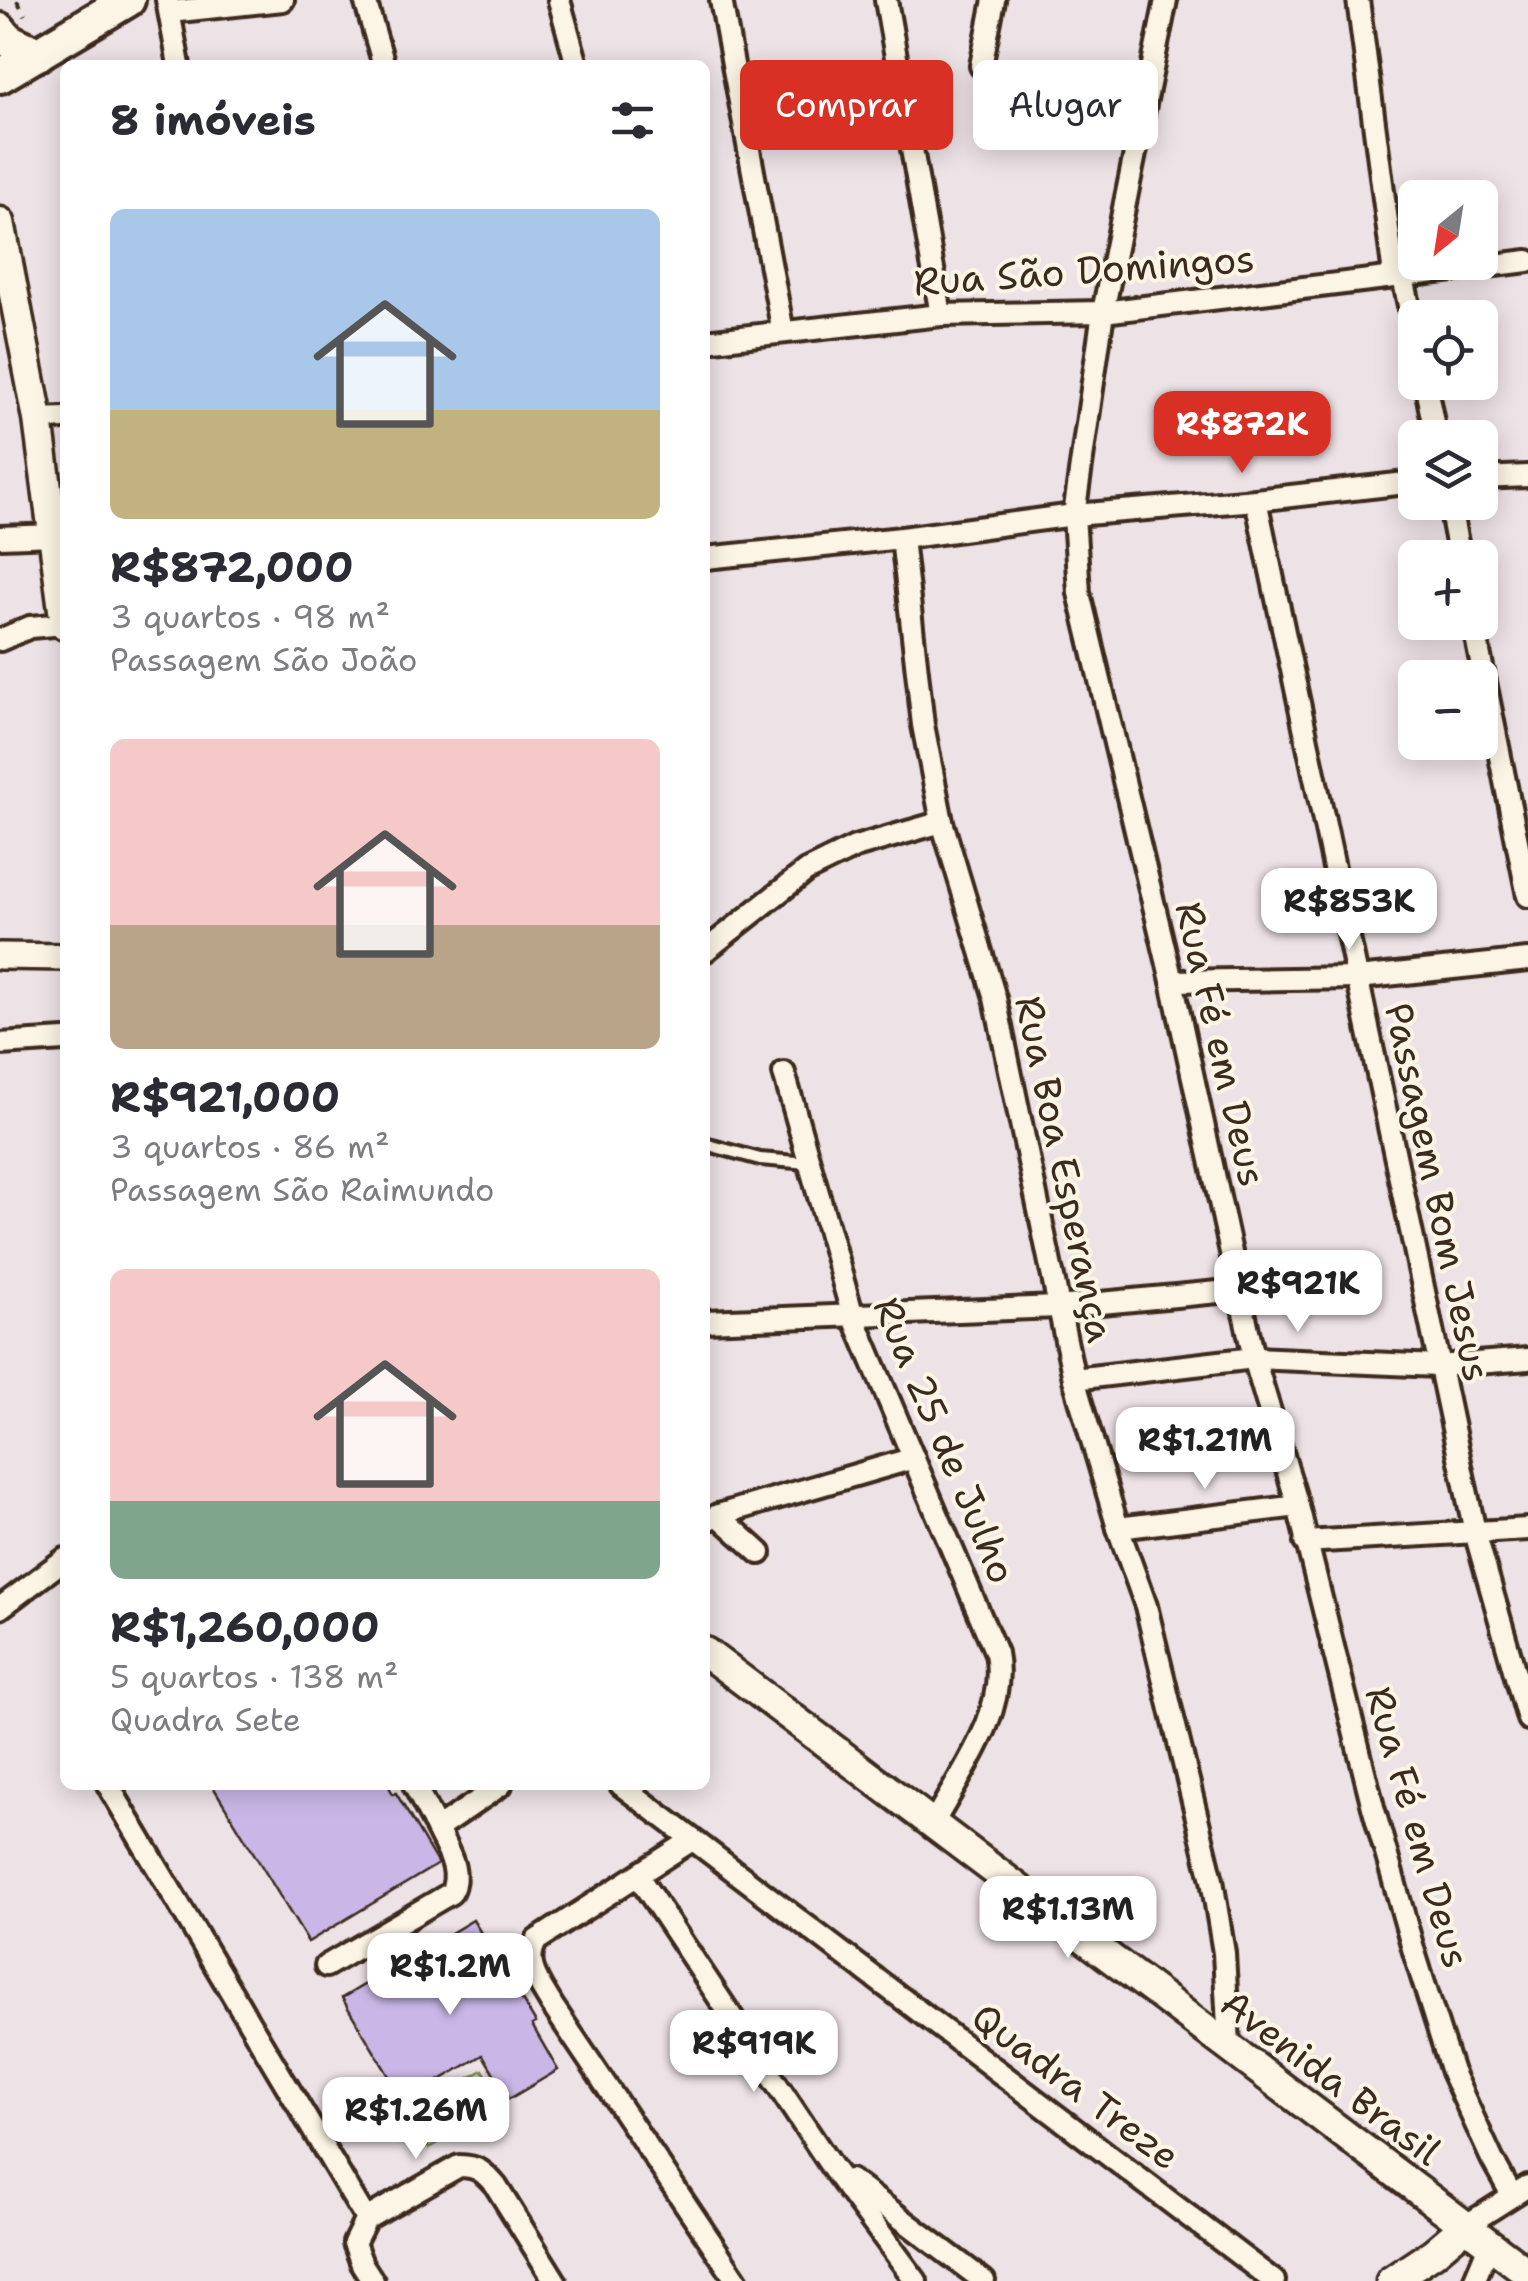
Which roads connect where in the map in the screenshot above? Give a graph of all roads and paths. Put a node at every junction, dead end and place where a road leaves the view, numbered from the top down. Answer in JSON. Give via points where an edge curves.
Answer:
{"nodes":[{"id":1,"x":128,"y":0,"type":"edge"},
{"id":2,"x":283,"y":0,"type":"edge"},
{"id":3,"x":364,"y":0,"type":"edge"},
{"id":4,"x":559,"y":0,"type":"edge"},
{"id":5,"x":721,"y":0,"type":"edge"},
{"id":6,"x":886,"y":0,"type":"edge"},
{"id":7,"x":994,"y":0,"type":"edge"},
{"id":8,"x":1166,"y":0,"type":"edge"},
{"id":9,"x":1358,"y":0,"type":"edge"},
{"id":10,"x":168,"y":6,"type":"edge"},
{"id":11,"x":0,"y":30,"type":"edge"},
{"id":12,"x":38,"y":54,"type":"junction"},
{"id":13,"x":178,"y":60,"type":"edge"},
{"id":14,"x":382,"y":60,"type":"edge"},
{"id":15,"x":576,"y":60,"type":"edge"},
{"id":16,"x":983,"y":60,"type":"edge"},
{"id":17,"x":0,"y":76,"type":"edge"},
{"id":18,"x":0,"y":222,"type":"edge"},
{"id":19,"x":1528,"y":261,"type":"edge"},
{"id":20,"x":1498,"y":264,"type":"edge"},
{"id":21,"x":1398,"y":269,"type":"edge"},
{"id":22,"x":1398,"y":276,"type":"edge"},
{"id":23,"x":1104,"y":312,"type":"junction"},
{"id":24,"x":940,"y":314,"type":"junction"},
{"id":25,"x":783,"y":332,"type":"junction"},
{"id":26,"x":710,"y":340,"type":"edge"},
{"id":27,"x":51,"y":419,"type":"edge"},
{"id":28,"x":1528,"y":476,"type":"edge"},
{"id":29,"x":1498,"y":477,"type":"edge"},
{"id":30,"x":1398,"y":484,"type":"edge"},
{"id":31,"x":1256,"y":500,"type":"junction"},
{"id":32,"x":1074,"y":515,"type":"junction"},
{"id":33,"x":54,"y":535,"type":"junction"},
{"id":34,"x":0,"y":538,"type":"edge"},
{"id":35,"x":902,"y":538,"type":"junction"},
{"id":36,"x":710,"y":557,"type":"edge"},
{"id":37,"x":60,"y":584,"type":"edge"},
{"id":38,"x":60,"y":625,"type":"edge"},
{"id":39,"x":0,"y":640,"type":"edge"},
{"id":40,"x":1477,"y":640,"type":"edge"},
{"id":41,"x":942,"y":822,"type":"junction"},
{"id":42,"x":1528,"y":896,"type":"edge"},
{"id":43,"x":710,"y":947,"type":"edge"},
{"id":44,"x":0,"y":956,"type":"edge"},
{"id":45,"x":60,"y":957,"type":"edge"},
{"id":46,"x":1528,"y":960,"type":"edge"},
{"id":47,"x":1358,"y":978,"type":"junction"},
{"id":48,"x":1172,"y":981,"type":"junction"},
{"id":49,"x":60,"y":1040,"type":"edge"},
{"id":50,"x":0,"y":1044,"type":"edge"},
{"id":51,"x":784,"y":1074,"type":"dead end"},
{"id":52,"x":814,"y":1098,"type":"dead end"},
{"id":53,"x":792,"y":1105,"type":"junction"},
{"id":54,"x":710,"y":1145,"type":"edge"},
{"id":55,"x":809,"y":1163,"type":"junction"},
{"id":56,"x":1240,"y":1290,"type":"junction"},
{"id":57,"x":1058,"y":1307,"type":"junction"},
{"id":58,"x":852,"y":1314,"type":"junction"},
{"id":59,"x":710,"y":1322,"type":"edge"},
{"id":60,"x":1254,"y":1358,"type":"junction"},
{"id":61,"x":1528,"y":1359,"type":"edge"},
{"id":62,"x":1438,"y":1366,"type":"junction"},
{"id":63,"x":1074,"y":1379,"type":"junction"},
{"id":64,"x":914,"y":1458,"type":"junction"},
{"id":65,"x":1298,"y":1506,"type":"junction"},
{"id":66,"x":712,"y":1518,"type":"edge"},
{"id":67,"x":1118,"y":1528,"type":"junction"},
{"id":68,"x":1528,"y":1529,"type":"edge"},
{"id":69,"x":1475,"y":1532,"type":"junction"},
{"id":70,"x":1305,"y":1542,"type":"junction"},
{"id":71,"x":760,"y":1554,"type":"dead end"},
{"id":72,"x":60,"y":1562,"type":"edge"},
{"id":73,"x":3,"y":1600,"type":"edge"},
{"id":74,"x":710,"y":1656,"type":"edge"},
{"id":75,"x":1528,"y":1718,"type":"edge"},
{"id":76,"x":111,"y":1790,"type":"edge"},
{"id":77,"x":417,"y":1790,"type":"edge"},
{"id":78,"x":495,"y":1790,"type":"edge"},
{"id":79,"x":627,"y":1790,"type":"edge"},
{"id":80,"x":932,"y":1824,"type":"junction"},
{"id":81,"x":438,"y":1830,"type":"junction"},
{"id":82,"x":692,"y":1840,"type":"junction"},
{"id":83,"x":638,"y":1876,"type":"junction"},
{"id":84,"x":326,"y":1966,"type":"dead end"},
{"id":85,"x":1229,"y":2045,"type":"junction"},
{"id":86,"x":833,"y":2169,"type":"junction"},
{"id":87,"x":1520,"y":2190,"type":"edge"},
{"id":88,"x":366,"y":2218,"type":"junction"},
{"id":89,"x":1465,"y":2226,"type":"junction"},
{"id":90,"x":1490,"y":2243,"type":"junction"},
{"id":91,"x":1528,"y":2274,"type":"edge"},
{"id":92,"x":373,"y":2281,"type":"edge"},
{"id":93,"x":555,"y":2281,"type":"edge"},
{"id":94,"x":737,"y":2281,"type":"edge"},
{"id":95,"x":916,"y":2281,"type":"edge"},
{"id":96,"x":984,"y":2281,"type":"edge"},
{"id":97,"x":1274,"y":2281,"type":"edge"},
{"id":98,"x":1391,"y":2281,"type":"edge"},
{"id":99,"x":1474,"y":2281,"type":"edge"}],
"edges":[{"from":1,"to":12,"type":"main road"},
{"from":2,"to":10,"type":"street"},
{"from":3,"to":14,"type":"street"},
{"from":4,"to":15,"type":"street"},
{"from":5,"to":25,"type":"street"},
{"from":6,"to":24,"type":"street"},
{"from":7,"to":16,"type":"street"},
{"from":8,"to":23,"type":"street","name":"Rua Fé em Deus"},
{"from":9,"to":21,"type":"street"},
{"from":10,"to":13,"type":"street"},
{"from":11,"to":12,"type":"main road"},
{"from":12,"to":17,"type":"main road"},
{"from":18,"to":27,"type":"main road"},
{"from":19,"to":20,"type":"street","name":"Rua São Domingos"},
{"from":22,"to":23,"type":"street","name":"Rua São Domingos"},
{"from":23,"to":24,"type":"street","name":"Rua São Domingos"},
{"from":23,"to":32,"type":"street","name":"Rua Fé em Deus"},
{"from":24,"to":25,"type":"street","name":"Rua São Domingos"},
{"from":25,"to":26,"type":"street","name":"Rua São Domingos"},
{"from":27,"to":33,"type":"main road"},
{"from":28,"to":29,"type":"street"},
{"from":30,"to":31,"type":"street"},
{"from":31,"to":32,"type":"street"},
{"from":31,"to":47,"type":"street","name":"Passagem Bom Jesus"},
{"from":32,"to":35,"type":"street"},
{"from":32,"to":48,"type":"street","name":"Rua Fé em Deus","via":[[1080,593]]},
{"from":33,"to":34,"type":"street"},
{"from":33,"to":37,"type":"main road"},
{"from":35,"to":36,"type":"street"},
{"from":35,"to":41,"type":"street","name":"Rua Boa Esperança","via":[[923,725]]},
{"from":38,"to":39,"type":"street"},
{"from":40,"to":42,"type":"street"},
{"from":41,"to":43,"type":"street","via":[[855,847],[806,871]]},
{"from":41,"to":57,"type":"street","name":"Rua Boa Esperança","via":[[994,998]]},
{"from":44,"to":45,"type":"street"},
{"from":46,"to":47,"type":"street"},
{"from":47,"to":48,"type":"street"},
{"from":47,"to":62,"type":"street","name":"Passagem Bom Jesus"},
{"from":48,"to":56,"type":"street","name":"Rua Fé em Deus"},
{"from":49,"to":50,"type":"street"},
{"from":51,"to":53,"type":"street","name":"Rua 25 de Julho"},
{"from":52,"to":53,"type":"street"},
{"from":53,"to":55,"type":"street","name":"Rua 25 de Julho"},
{"from":54,"to":55,"type":"lane"},
{"from":55,"to":58,"type":"street","name":"Rua 25 de Julho"},
{"from":56,"to":57,"type":"street"},
{"from":56,"to":60,"type":"street","name":"Rua Fé em Deus"},
{"from":57,"to":58,"type":"street"},
{"from":57,"to":63,"type":"street","name":"Rua Boa Esperança"},
{"from":58,"to":59,"type":"street"},
{"from":58,"to":64,"type":"street","name":"Rua 25 de Julho"},
{"from":60,"to":62,"type":"street"},
{"from":60,"to":63,"type":"street"},
{"from":60,"to":65,"type":"street","name":"Rua Fé em Deus"},
{"from":61,"to":62,"type":"street"},
{"from":62,"to":69,"type":"street","name":"Passagem Bom Jesus"},
{"from":63,"to":67,"type":"street","name":"Rua Boa Esperança"},
{"from":64,"to":66,"type":"street"},
{"from":64,"to":80,"type":"street","name":"Rua 25 de Julho","via":[[999,1670],[987,1722]]},
{"from":65,"to":67,"type":"street"},
{"from":65,"to":70,"type":"street","name":"Rua Fé em Deus"},
{"from":66,"to":71,"type":"street"},
{"from":67,"to":85,"type":"street","name":"Rua Boa Esperança","via":[[1146,1606],[1212,1880]]},
{"from":68,"to":69,"type":"street"},
{"from":69,"to":70,"type":"street"},
{"from":69,"to":75,"type":"street","name":"Passagem Bom Jesus"},
{"from":70,"to":87,"type":"street","name":"Rua Fé em Deus","via":[[1414,1952],[1465,2104]]},
{"from":72,"to":73,"type":"street"},
{"from":74,"to":80,"type":"main road","name":"Avenida Brasil"},
{"from":76,"to":88,"type":"street"},
{"from":77,"to":81,"type":"street"},
{"from":78,"to":81,"type":"street"},
{"from":79,"to":82,"type":"street","name":"Quadra Treze"},
{"from":80,"to":85,"type":"main road","name":"Avenida Brasil"},
{"from":81,"to":84,"type":"street","via":[[456,1870],[451,1893]]},
{"from":82,"to":83,"type":"street"},
{"from":82,"to":97,"type":"street","name":"Quadra Treze"},
{"from":83,"to":86,"type":"street"},
{"from":83,"to":94,"type":"street","via":[[537,1940],[530,1954],[534,1974]]},
{"from":85,"to":89,"type":"main road","name":"Avenida Brasil"},
{"from":86,"to":95,"type":"street"},
{"from":86,"to":96,"type":"street"},
{"from":87,"to":89,"type":"street"},
{"from":88,"to":92,"type":"street","via":[[354,2243]]},
{"from":88,"to":93,"type":"street","via":[[469,2166],[496,2186]]},
{"from":89,"to":90,"type":"main road","name":"Avenida Brasil"},
{"from":89,"to":98,"type":"main road"},
{"from":90,"to":91,"type":"main road","name":"Avenida Brasil"},
{"from":90,"to":99,"type":"street"}]}
